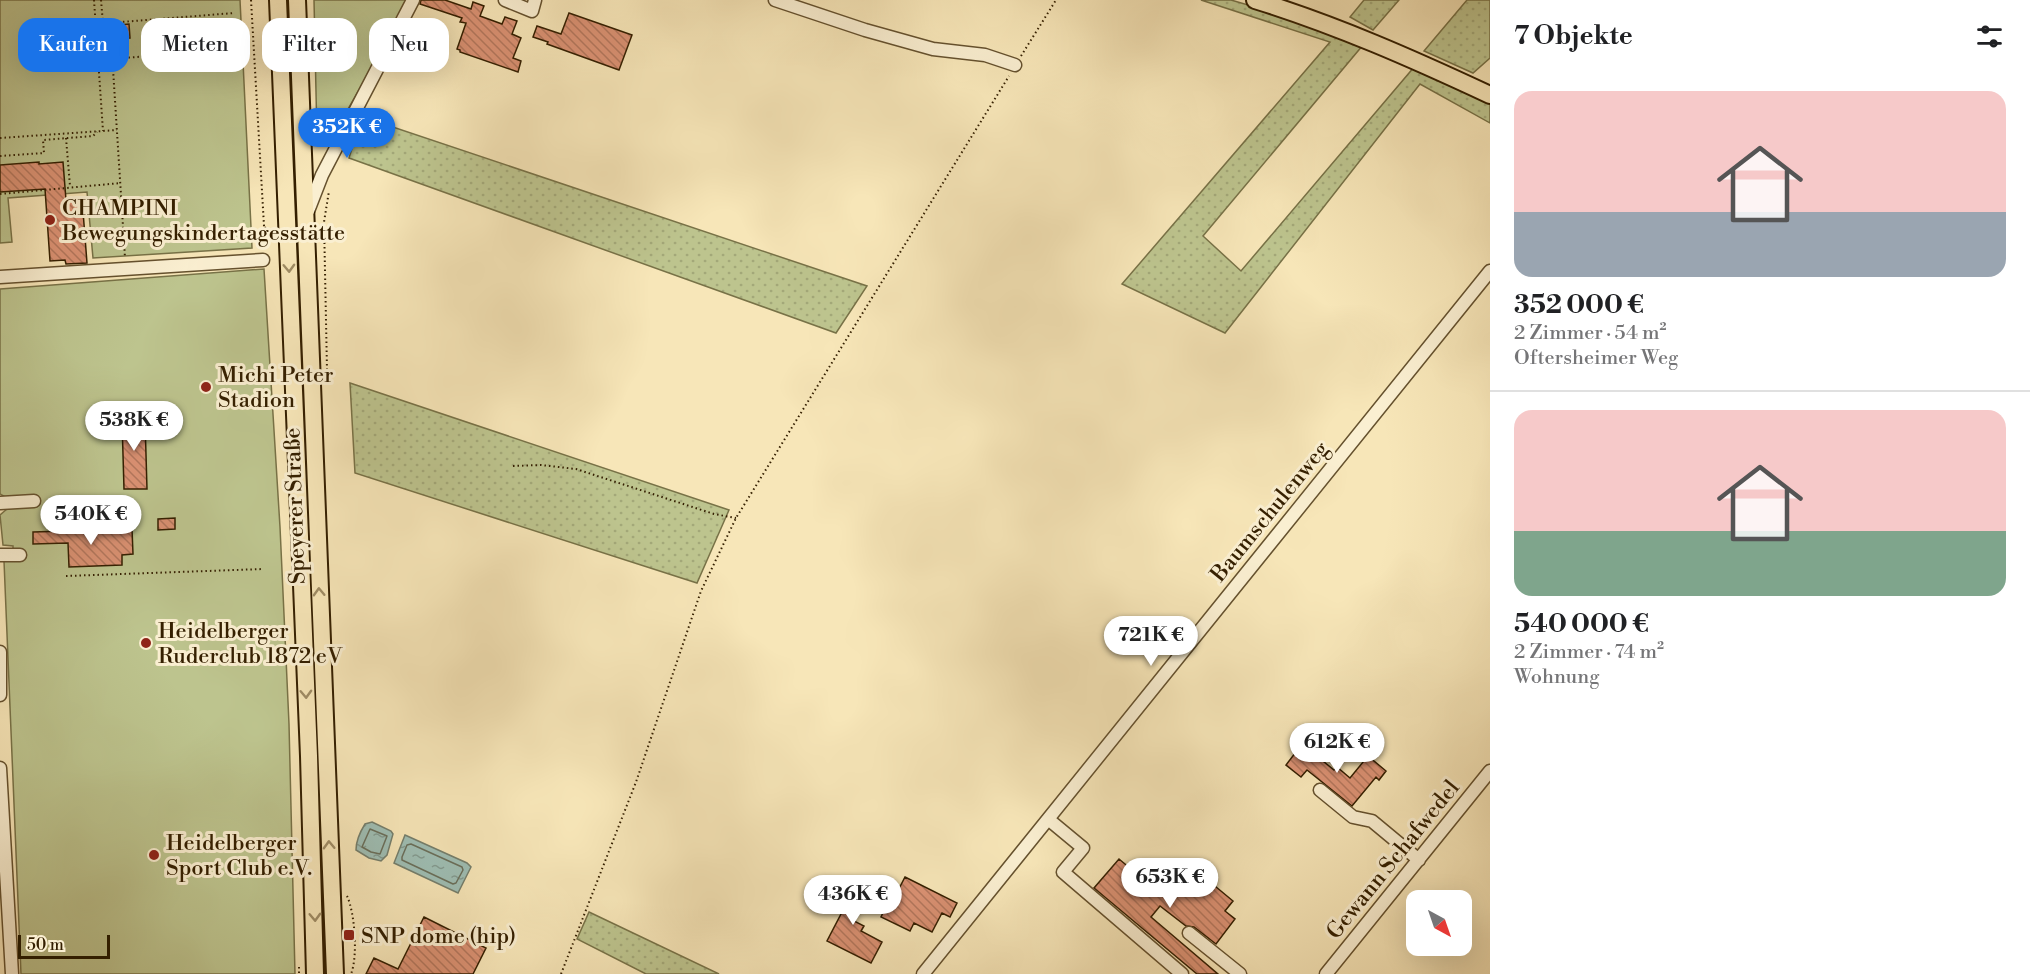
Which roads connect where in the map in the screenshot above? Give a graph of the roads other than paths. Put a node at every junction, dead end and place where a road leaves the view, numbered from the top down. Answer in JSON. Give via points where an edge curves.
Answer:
{"nodes":[{"id":1,"x":278,"y":0,"type":"edge"},
{"id":2,"x":297,"y":0,"type":"edge"},
{"id":3,"x":413,"y":0,"type":"edge"},
{"id":4,"x":505,"y":0,"type":"edge"},
{"id":5,"x":535,"y":0,"type":"edge"},
{"id":6,"x":775,"y":0,"type":"edge"},
{"id":7,"x":1255,"y":0,"type":"edge"},
{"id":8,"x":1016,"y":65,"type":"road end"},
{"id":9,"x":1490,"y":95,"type":"edge"},
{"id":10,"x":305,"y":218,"type":"junction"},
{"id":11,"x":263,"y":260,"type":"road end"},
{"id":12,"x":1490,"y":271,"type":"edge"},
{"id":13,"x":0,"y":277,"type":"edge"},
{"id":14,"x":34,"y":501,"type":"dead end"},
{"id":15,"x":0,"y":503,"type":"edge"},
{"id":16,"x":0,"y":555,"type":"edge"},
{"id":17,"x":20,"y":555,"type":"dead end"},
{"id":18,"x":0,"y":652,"type":"edge"},
{"id":19,"x":0,"y":695,"type":"edge"},
{"id":20,"x":0,"y":768,"type":"edge"},
{"id":21,"x":1490,"y":771,"type":"edge"},
{"id":22,"x":1320,"y":790,"type":"dead end"},
{"id":23,"x":1048,"y":819,"type":"junction"},
{"id":24,"x":1419,"y":860,"type":"junction"},
{"id":25,"x":1189,"y":933,"type":"dead end"},
{"id":26,"x":12,"y":974,"type":"edge"},
{"id":27,"x":315,"y":974,"type":"edge"},
{"id":28,"x":335,"y":974,"type":"edge"},
{"id":29,"x":923,"y":974,"type":"edge"},
{"id":30,"x":1182,"y":974,"type":"edge"},
{"id":31,"x":1240,"y":974,"type":"edge"},
{"id":32,"x":1326,"y":974,"type":"edge"}],
"edges":[{"from":1,"to":27,"type":"main road","name":"Speyerer Straße","one_way":true},
{"from":2,"to":10,"type":"main road","name":"Speyerer Straße"},
{"from":3,"to":10,"type":"street","via":[[322,175]]},
{"from":4,"to":5,"type":"street","via":[[532,10]]},
{"from":6,"to":8,"type":"street","via":[[933,49],[985,55]]},
{"from":7,"to":9,"type":"main road","via":[[1391,50]]},
{"from":28,"to":10,"type":"main road","name":"Speyerer Straße","one_way":true},
{"from":11,"to":13,"type":"street"},
{"from":12,"to":23,"type":"street","name":"Baumschulenweg"},
{"from":14,"to":15,"type":"street"},
{"from":16,"to":17,"type":"street"},
{"from":18,"to":19,"type":"street"},
{"from":20,"to":26,"type":"street"},
{"from":21,"to":24,"type":"street","name":"Gewann Schafwedel"},
{"from":22,"to":24,"type":"street","via":[[1353,817],[1372,821]]},
{"from":23,"to":29,"type":"street","name":"Baumschulenweg"},
{"from":23,"to":30,"type":"street","via":[[1083,848],[1064,873]]},
{"from":24,"to":32,"type":"street","name":"Gewann Schafwedel"},
{"from":25,"to":31,"type":"street"}]}
